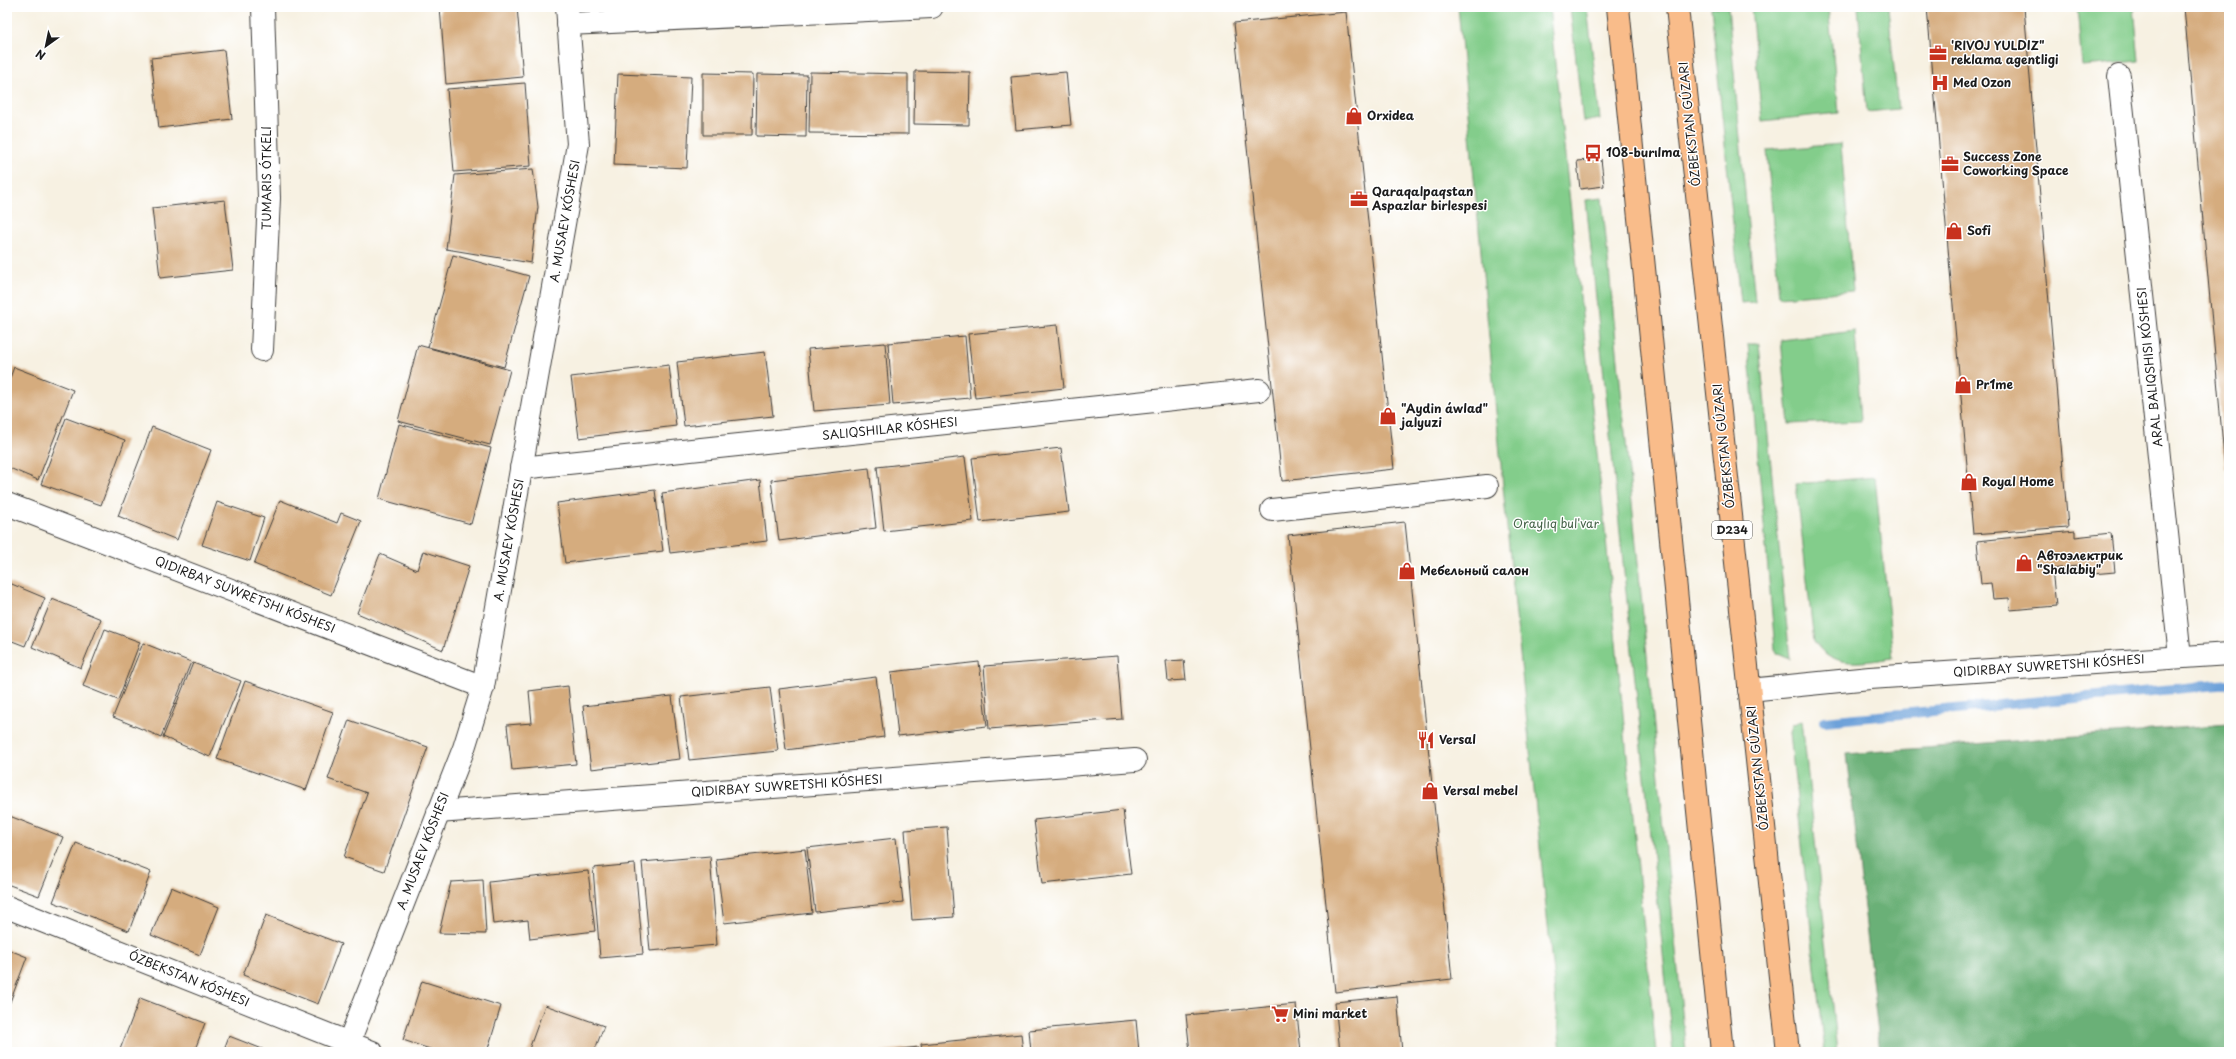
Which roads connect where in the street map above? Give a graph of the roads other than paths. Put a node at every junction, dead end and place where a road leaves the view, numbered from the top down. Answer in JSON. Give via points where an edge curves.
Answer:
{"nodes":[{"id":1,"x":263,"y":7,"type":"edge"},
{"id":2,"x":932,"y":7,"type":"edge"},
{"id":3,"x":1618,"y":7,"type":"edge"},
{"id":4,"x":1677,"y":7,"type":"edge"},
{"id":5,"x":567,"y":15,"type":"edge"},
{"id":6,"x":2119,"y":76,"type":"dead end"},
{"id":7,"x":262,"y":350,"type":"dead end"},
{"id":8,"x":1259,"y":390,"type":"dead end"},
{"id":9,"x":521,"y":468,"type":"junction"},
{"id":10,"x":1487,"y":486,"type":"dead end"},
{"id":11,"x":7,"y":504,"type":"edge"},
{"id":12,"x":1272,"y":510,"type":"dead end"},
{"id":13,"x":2229,"y":654,"type":"edge"},
{"id":14,"x":2180,"y":657,"type":"junction"},
{"id":15,"x":483,"y":687,"type":"junction"},
{"id":16,"x":1749,"y":690,"type":"junction"},
{"id":17,"x":1135,"y":760,"type":"dead end"},
{"id":18,"x":438,"y":812,"type":"junction"},
{"id":19,"x":7,"y":907,"type":"edge"},
{"id":20,"x":347,"y":1047,"type":"edge"},
{"id":21,"x":372,"y":1052,"type":"edge"},
{"id":22,"x":1722,"y":1052,"type":"edge"},
{"id":23,"x":1788,"y":1052,"type":"edge"}],
"edges":[{"from":1,"to":7,"type":"street","name":"TUMARIS ÓTKELI","via":[[269,198]]},
{"from":2,"to":5,"type":"street"},
{"from":3,"to":22,"type":"main road"},
{"from":4,"to":16,"type":"main road","number":"D234"},
{"from":5,"to":9,"type":"street","name":"A. MUSAEV KÓSHESI","via":[[578,144]]},
{"from":6,"to":14,"type":"street"},
{"from":8,"to":9,"type":"street"},
{"from":9,"to":15,"type":"street","name":"A. MUSAEV KÓSHESI"},
{"from":10,"to":12,"type":"street"},
{"from":11,"to":15,"type":"street"},
{"from":13,"to":14,"type":"street"},
{"from":14,"to":16,"type":"street","via":[[1870,678]]},
{"from":15,"to":18,"type":"street","name":"A. MUSAEV KÓSHESI","via":[[464,748]]},
{"from":16,"to":23,"type":"main road","number":"D234"},
{"from":17,"to":18,"type":"street"},
{"from":18,"to":20,"type":"street","name":"A. MUSAEV KÓSHESI"},
{"from":19,"to":20,"type":"street","name":"ÓZBEKSTAN KÓSHESI"},
{"from":20,"to":21,"type":"street","name":"ÓZBEKSTAN KÓSHESI"}]}
